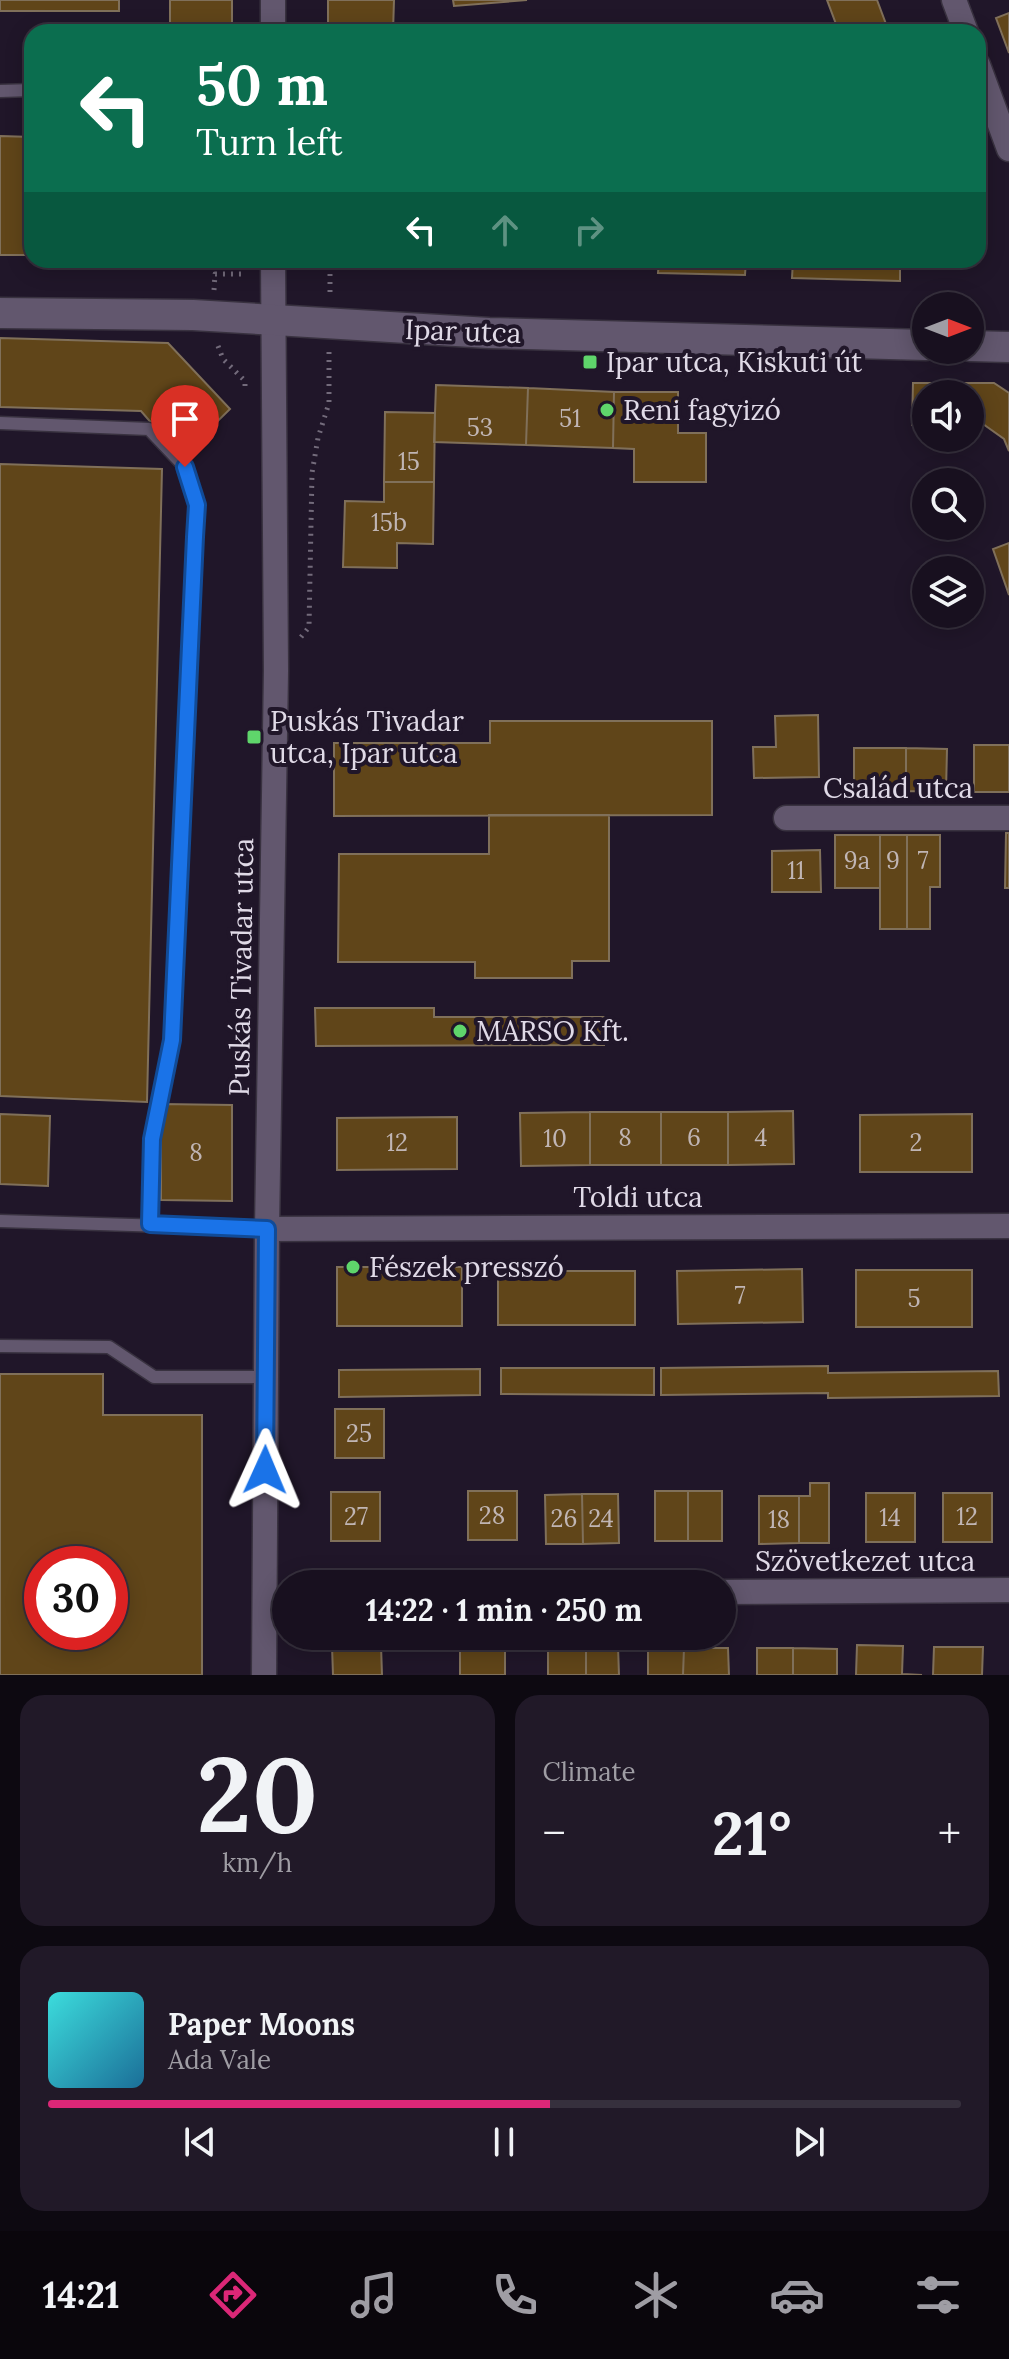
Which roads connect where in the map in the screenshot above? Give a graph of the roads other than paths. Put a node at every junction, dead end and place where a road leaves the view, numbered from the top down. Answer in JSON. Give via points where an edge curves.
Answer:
{"nodes":[{"id":1,"x":273,"y":0,"type":"edge"},
{"id":2,"x":959,"y":2,"type":"edge"},
{"id":3,"x":273,"y":24,"type":"edge"},
{"id":4,"x":964,"y":24,"type":"edge"},
{"id":5,"x":986,"y":87,"type":"edge"},
{"id":6,"x":24,"y":90,"type":"edge"},
{"id":7,"x":0,"y":91,"type":"edge"},
{"id":8,"x":1009,"y":149,"type":"edge"},
{"id":9,"x":273,"y":268,"type":"edge"},
{"id":10,"x":0,"y":313,"type":"edge"},
{"id":11,"x":273,"y":321,"type":"junction"},
{"id":12,"x":912,"y":345,"type":"edge"},
{"id":13,"x":984,"y":346,"type":"edge"},
{"id":14,"x":1009,"y":347,"type":"edge"},
{"id":15,"x":0,"y":423,"type":"edge"},
{"id":16,"x":786,"y":818,"type":"dead end"},
{"id":17,"x":1009,"y":818,"type":"edge"},
{"id":18,"x":0,"y":1221,"type":"edge"},
{"id":19,"x":150,"y":1224,"type":"junction"},
{"id":20,"x":1009,"y":1226,"type":"edge"},
{"id":21,"x":267,"y":1229,"type":"junction"},
{"id":22,"x":0,"y":1346,"type":"edge"},
{"id":23,"x":266,"y":1377,"type":"junction"},
{"id":24,"x":274,"y":1570,"type":"edge"},
{"id":25,"x":1009,"y":1590,"type":"edge"},
{"id":26,"x":736,"y":1592,"type":"edge"},
{"id":27,"x":272,"y":1616,"type":"edge"},
{"id":28,"x":264,"y":1675,"type":"edge"}],
"edges":[{"from":1,"to":3,"type":"street"},
{"from":2,"to":4,"type":"street"},
{"from":5,"to":8,"type":"street"},
{"from":6,"to":7,"type":"lane"},
{"from":9,"to":11,"type":"street","name":"Puskás Tivadar utca"},
{"from":10,"to":11,"type":"street","name":"Ipar utca"},
{"from":11,"to":12,"type":"street","name":"Ipar utca","via":[[489,333]]},
{"from":11,"to":21,"type":"street","name":"Puskás Tivadar utca","via":[[276,671]]},
{"from":13,"to":14,"type":"street"},
{"from":15,"to":19,"type":"lane","via":[[149,429],[185,467],[197,505],[172,1040],[152,1139]]},
{"from":16,"to":17,"type":"street","name":"Család utca"},
{"from":18,"to":19,"type":"lane"},
{"from":19,"to":21,"type":"lane"},
{"from":20,"to":21,"type":"street","name":"Toldi utca"},
{"from":21,"to":23,"type":"street","name":"Puskás Tivadar utca"},
{"from":22,"to":23,"type":"lane","via":[[109,1347],[154,1377]]},
{"from":23,"to":24,"type":"street","name":"Puskás Tivadar utca"},
{"from":25,"to":26,"type":"street","name":"Szövetkezet utca"},
{"from":27,"to":28,"type":"street","name":"Puskás Tivadar utca"}]}
